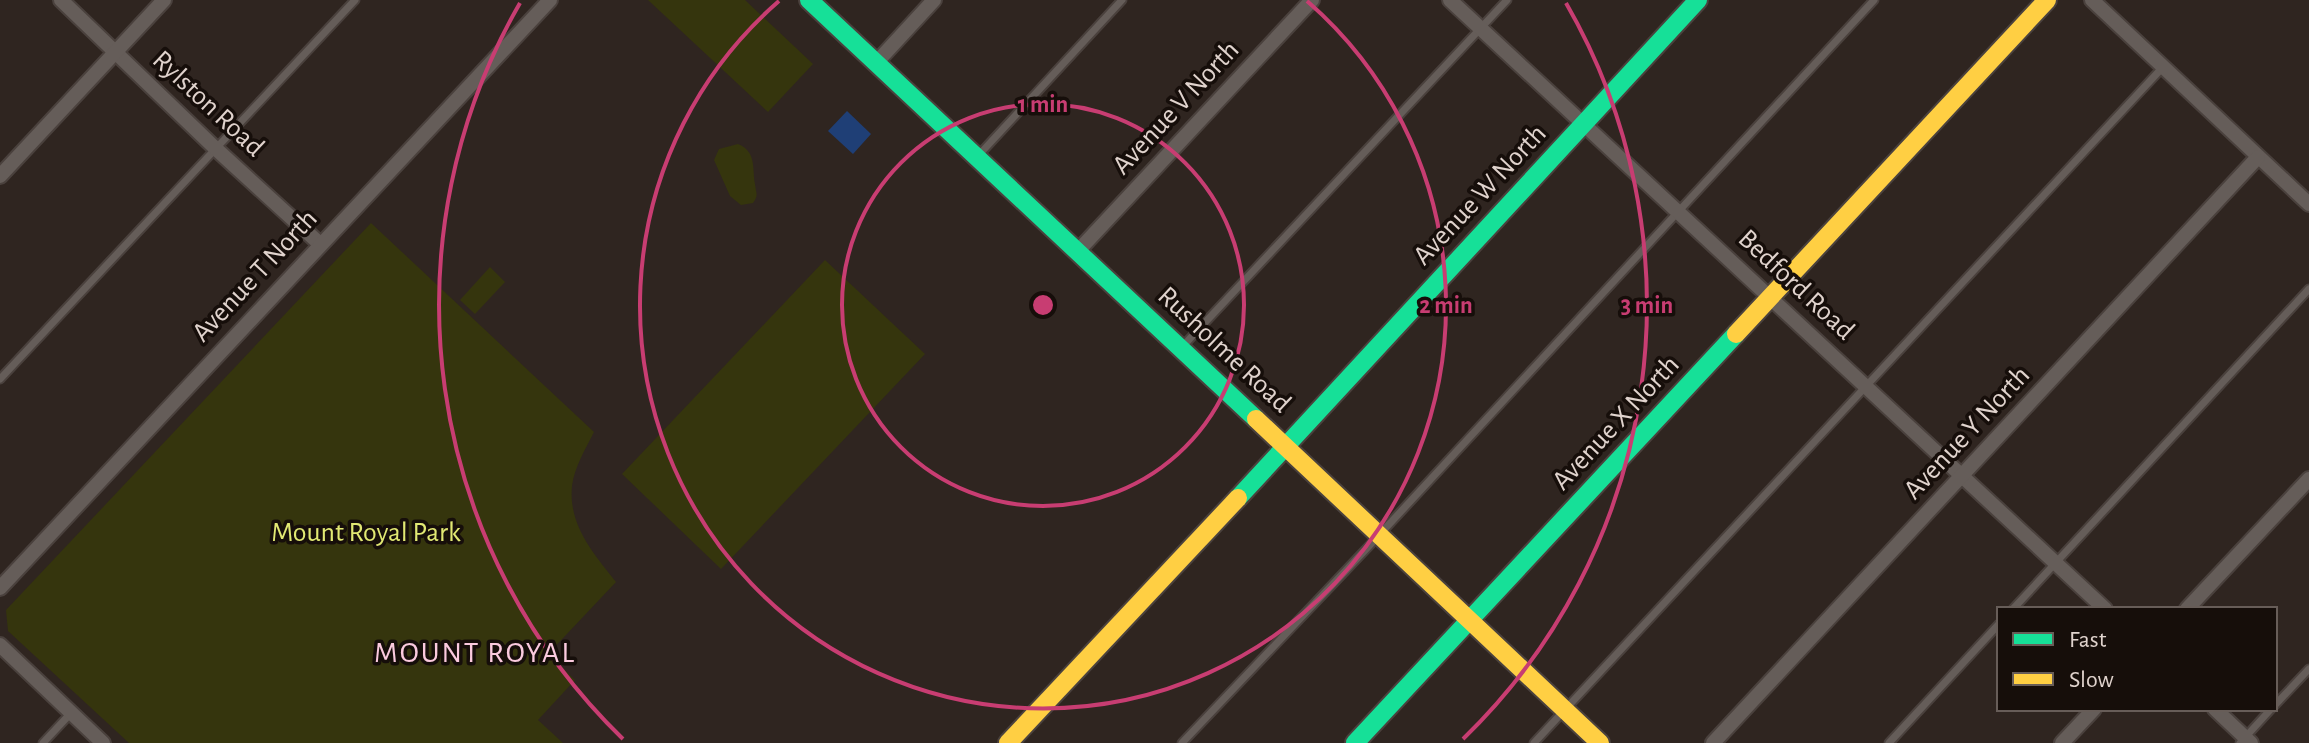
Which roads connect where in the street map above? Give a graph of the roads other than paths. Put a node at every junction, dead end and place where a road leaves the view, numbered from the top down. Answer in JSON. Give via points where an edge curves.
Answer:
{"nodes":[{"id":1,"x":61,"y":0,"type":"edge"},
{"id":2,"x":164,"y":0,"type":"edge"},
{"id":3,"x":355,"y":0,"type":"edge"},
{"id":4,"x":550,"y":0,"type":"edge"},
{"id":5,"x":809,"y":0,"type":"edge"},
{"id":6,"x":934,"y":0,"type":"edge"},
{"id":7,"x":1122,"y":0,"type":"edge"},
{"id":8,"x":1312,"y":0,"type":"edge"},
{"id":9,"x":1450,"y":0,"type":"edge"},
{"id":10,"x":1507,"y":0,"type":"edge"},
{"id":11,"x":1698,"y":0,"type":"edge"},
{"id":12,"x":1874,"y":0,"type":"edge"},
{"id":13,"x":2047,"y":0,"type":"edge"},
{"id":14,"x":2092,"y":0,"type":"edge"},
{"id":15,"x":1480,"y":28,"type":"junction"},
{"id":16,"x":115,"y":52,"type":"junction"},
{"id":17,"x":876,"y":63,"type":"junction"},
{"id":18,"x":2163,"y":67,"type":"junction"},
{"id":19,"x":1584,"y":124,"type":"junction"},
{"id":20,"x":215,"y":148,"type":"junction"},
{"id":21,"x":2258,"y":157,"type":"junction"},
{"id":22,"x":976,"y":158,"type":"junction"},
{"id":23,"x":0,"y":176,"type":"edge"},
{"id":24,"x":2309,"y":204,"type":"edge"},
{"id":25,"x":1678,"y":211,"type":"junction"},
{"id":26,"x":320,"y":244,"type":"junction"},
{"id":27,"x":1078,"y":251,"type":"junction"},
{"id":28,"x":2309,"y":289,"type":"edge"},
{"id":29,"x":1772,"y":297,"type":"junction"},
{"id":30,"x":1181,"y":347,"type":"junction"},
{"id":31,"x":0,"y":379,"type":"edge"},
{"id":32,"x":1866,"y":387,"type":"junction"},
{"id":33,"x":1286,"y":447,"type":"junction"},
{"id":34,"x":1961,"y":477,"type":"junction"},
{"id":35,"x":2309,"y":479,"type":"edge"},
{"id":36,"x":1379,"y":534,"type":"junction"},
{"id":37,"x":2056,"y":564,"type":"junction"},
{"id":38,"x":0,"y":588,"type":"edge"},
{"id":39,"x":2015,"y":607,"type":"edge"},
{"id":40,"x":2103,"y":607,"type":"edge"},
{"id":41,"x":2189,"y":607,"type":"edge"},
{"id":42,"x":1471,"y":619,"type":"junction"},
{"id":43,"x":1997,"y":626,"type":"edge"},
{"id":44,"x":0,"y":645,"type":"edge"},
{"id":45,"x":2309,"y":669,"type":"edge"},
{"id":46,"x":2277,"y":703,"type":"edge"},
{"id":47,"x":1564,"y":710,"type":"junction"},
{"id":48,"x":2092,"y":711,"type":"edge"},
{"id":49,"x":2217,"y":711,"type":"edge"},
{"id":50,"x":2270,"y":711,"type":"edge"},
{"id":51,"x":71,"y":713,"type":"junction"},
{"id":52,"x":2245,"y":741,"type":"edge"},
{"id":53,"x":43,"y":743,"type":"edge"},
{"id":54,"x":103,"y":743,"type":"edge"},
{"id":55,"x":1008,"y":743,"type":"edge"},
{"id":56,"x":1182,"y":743,"type":"edge"},
{"id":57,"x":1355,"y":743,"type":"edge"},
{"id":58,"x":1534,"y":743,"type":"edge"},
{"id":59,"x":1600,"y":743,"type":"edge"},
{"id":60,"x":1713,"y":743,"type":"edge"},
{"id":61,"x":1889,"y":743,"type":"edge"},
{"id":62,"x":2062,"y":743,"type":"edge"}],
"edges":[{"from":1,"to":16,"type":"street","name":"Rylston Road"},
{"from":2,"to":16,"type":"street"},
{"from":3,"to":20,"type":"lane"},
{"from":4,"to":26,"type":"street","name":"Avenue T North"},
{"from":5,"to":17,"type":"street","name":"Rusholme Road"},
{"from":6,"to":17,"type":"street"},
{"from":7,"to":22,"type":"lane"},
{"from":8,"to":27,"type":"street","name":"Avenue V North"},
{"from":9,"to":15,"type":"street","name":"Bedford Road"},
{"from":10,"to":15,"type":"lane"},
{"from":11,"to":19,"type":"street","name":"Avenue W North"},
{"from":12,"to":25,"type":"lane"},
{"from":13,"to":29,"type":"street","name":"Avenue X North"},
{"from":14,"to":18,"type":"street"},
{"from":15,"to":19,"type":"street","name":"Bedford Road"},
{"from":15,"to":30,"type":"lane"},
{"from":16,"to":20,"type":"street","name":"Rylston Road"},
{"from":16,"to":23,"type":"street"},
{"from":17,"to":22,"type":"street","name":"Rusholme Road"},
{"from":18,"to":21,"type":"street"},
{"from":18,"to":32,"type":"lane"},
{"from":19,"to":25,"type":"street","name":"Bedford Road"},
{"from":19,"to":33,"type":"street","name":"Avenue W North"},
{"from":20,"to":26,"type":"street","name":"Rylston Road"},
{"from":20,"to":31,"type":"lane"},
{"from":21,"to":24,"type":"street"},
{"from":21,"to":34,"type":"street","name":"Avenue Y North"},
{"from":22,"to":27,"type":"street","name":"Rusholme Road"},
{"from":25,"to":29,"type":"street","name":"Bedford Road"},
{"from":25,"to":36,"type":"lane"},
{"from":26,"to":38,"type":"street","name":"Avenue T North"},
{"from":27,"to":30,"type":"street","name":"Rusholme Road"},
{"from":28,"to":37,"type":"lane"},
{"from":29,"to":32,"type":"street","name":"Bedford Road"},
{"from":29,"to":42,"type":"street","name":"Avenue X North"},
{"from":30,"to":33,"type":"street","name":"Rusholme Road"},
{"from":32,"to":34,"type":"street","name":"Bedford Road"},
{"from":32,"to":47,"type":"lane"},
{"from":33,"to":36,"type":"street","name":"Rusholme Road"},
{"from":33,"to":55,"type":"street","name":"Avenue W North"},
{"from":34,"to":37,"type":"street","name":"Bedford Road"},
{"from":34,"to":60,"type":"street","name":"Avenue Y North"},
{"from":35,"to":41,"type":"street"},
{"from":36,"to":42,"type":"street","name":"Rusholme Road"},
{"from":36,"to":56,"type":"lane"},
{"from":37,"to":39,"type":"lane"},
{"from":37,"to":40,"type":"street","name":"Bedford Road"},
{"from":42,"to":47,"type":"street","name":"Rusholme Road"},
{"from":42,"to":57,"type":"street","name":"Avenue X North"},
{"from":43,"to":61,"type":"lane"},
{"from":44,"to":51,"type":"street"},
{"from":45,"to":46,"type":"lane"},
{"from":47,"to":58,"type":"lane"},
{"from":47,"to":59,"type":"street","name":"Rusholme Road"},
{"from":48,"to":62,"type":"street"},
{"from":49,"to":52,"type":"street"},
{"from":50,"to":52,"type":"lane"},
{"from":51,"to":53,"type":"lane"},
{"from":51,"to":54,"type":"street"}]}
